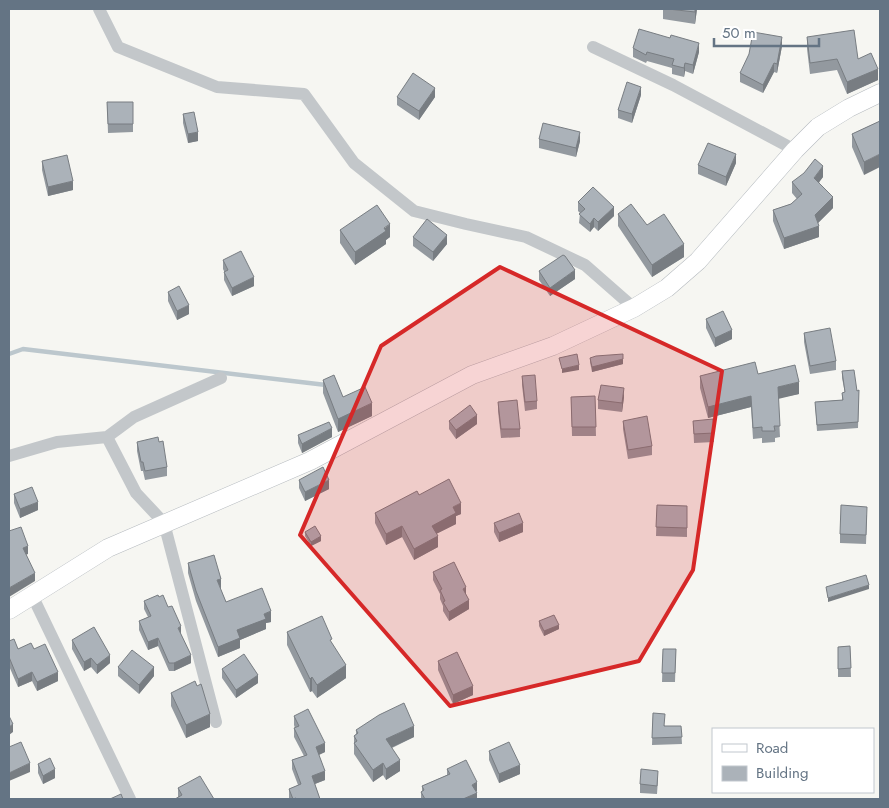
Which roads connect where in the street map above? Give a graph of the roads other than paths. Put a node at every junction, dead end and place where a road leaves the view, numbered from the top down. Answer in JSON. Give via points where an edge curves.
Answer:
{"nodes":[{"id":1,"x":99,"y":9,"type":"edge"},
{"id":2,"x":593,"y":47,"type":"dead end"},
{"id":3,"x":880,"y":93,"type":"edge"},
{"id":4,"x":795,"y":150,"type":"junction"},
{"id":5,"x":634,"y":308,"type":"junction"},
{"id":6,"x":221,"y":378,"type":"dead end"},
{"id":7,"x":107,"y":436,"type":"junction"},
{"id":8,"x":9,"y":456,"type":"edge"},
{"id":9,"x":164,"y":523,"type":"junction"},
{"id":10,"x":32,"y":596,"type":"junction"},
{"id":11,"x":9,"y":610,"type":"edge"},
{"id":12,"x":216,"y":722,"type":"dead end"},
{"id":13,"x":130,"y":799,"type":"edge"}],
"edges":[{"from":1,"to":5,"type":"street","via":[[118,47],[217,87],[304,94],[354,163],[414,211],[526,237],[585,265]]},
{"from":2,"to":4,"type":"street"},
{"from":3,"to":4,"type":"street","via":[[818,127]]},
{"from":4,"to":5,"type":"street","via":[[698,261],[667,288]]},
{"from":5,"to":9,"type":"street","via":[[553,346],[472,375],[310,461]]},
{"from":6,"to":7,"type":"street","via":[[134,417]]},
{"from":7,"to":8,"type":"street","via":[[57,442]]},
{"from":7,"to":9,"type":"street","via":[[136,493]]},
{"from":9,"to":10,"type":"street","via":[[108,548]]},
{"from":9,"to":12,"type":"street"},
{"from":10,"to":11,"type":"street"},
{"from":10,"to":13,"type":"street"}]}
